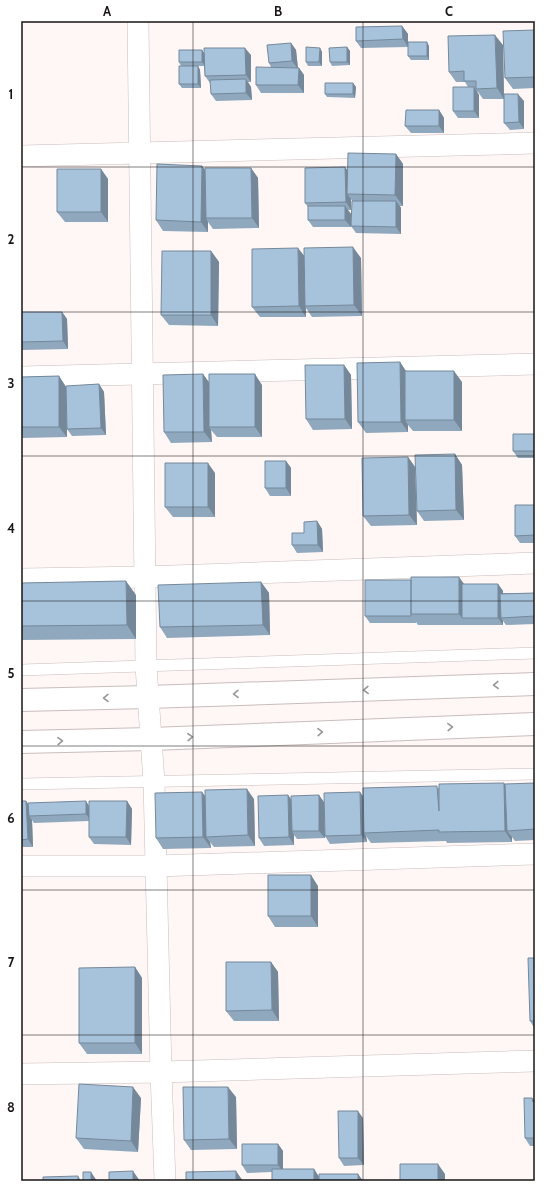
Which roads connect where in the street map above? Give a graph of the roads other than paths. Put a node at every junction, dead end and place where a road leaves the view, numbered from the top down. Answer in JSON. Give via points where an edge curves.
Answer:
{"nodes":[{"id":1,"x":138,"y":21,"type":"edge"},
{"id":2,"x":535,"y":143,"type":"edge"},
{"id":3,"x":139,"y":153,"type":"junction"},
{"id":4,"x":21,"y":156,"type":"edge"},
{"id":5,"x":535,"y":364,"type":"edge"},
{"id":6,"x":142,"y":374,"type":"junction"},
{"id":7,"x":21,"y":377,"type":"edge"},
{"id":8,"x":535,"y":563,"type":"edge"},
{"id":9,"x":144,"y":577,"type":"junction"},
{"id":10,"x":21,"y":579,"type":"edge"},
{"id":11,"x":535,"y":653,"type":"edge"},
{"id":12,"x":146,"y":666,"type":"junction"},
{"id":13,"x":21,"y":670,"type":"edge"},
{"id":14,"x":535,"y":684,"type":"edge"},
{"id":15,"x":148,"y":697,"type":"junction"},
{"id":16,"x":21,"y":700,"type":"edge"},
{"id":17,"x":535,"y":724,"type":"edge"},
{"id":18,"x":151,"y":739,"type":"junction"},
{"id":19,"x":21,"y":742,"type":"edge"},
{"id":20,"x":535,"y":774,"type":"edge"},
{"id":21,"x":154,"y":782,"type":"junction"},
{"id":22,"x":21,"y":784,"type":"edge"},
{"id":23,"x":535,"y":854,"type":"edge"},
{"id":24,"x":21,"y":866,"type":"edge"},
{"id":25,"x":156,"y":866,"type":"junction"},
{"id":26,"x":535,"y":1061,"type":"edge"},
{"id":27,"x":161,"y":1072,"type":"junction"},
{"id":28,"x":21,"y":1074,"type":"edge"},
{"id":29,"x":165,"y":1181,"type":"edge"}],
"edges":[{"from":1,"to":3,"type":"street"},
{"from":2,"to":3,"type":"street"},
{"from":3,"to":4,"type":"street"},
{"from":3,"to":6,"type":"street"},
{"from":5,"to":6,"type":"street"},
{"from":6,"to":7,"type":"street"},
{"from":6,"to":9,"type":"street"},
{"from":8,"to":9,"type":"street"},
{"from":9,"to":10,"type":"street"},
{"from":9,"to":12,"type":"street"},
{"from":11,"to":12,"type":"lane"},
{"from":12,"to":13,"type":"lane"},
{"from":12,"to":15,"type":"street"},
{"from":14,"to":15,"type":"street","one_way":true},
{"from":15,"to":16,"type":"street","one_way":true},
{"from":15,"to":18,"type":"street"},
{"from":18,"to":17,"type":"street","one_way":true},
{"from":19,"to":18,"type":"street","one_way":true},
{"from":18,"to":21,"type":"street"},
{"from":20,"to":21,"type":"lane"},
{"from":21,"to":22,"type":"lane"},
{"from":21,"to":25,"type":"street"},
{"from":23,"to":25,"type":"street"},
{"from":24,"to":25,"type":"street"},
{"from":25,"to":27,"type":"street"},
{"from":26,"to":27,"type":"street"},
{"from":27,"to":28,"type":"street"},
{"from":27,"to":29,"type":"street"}]}
